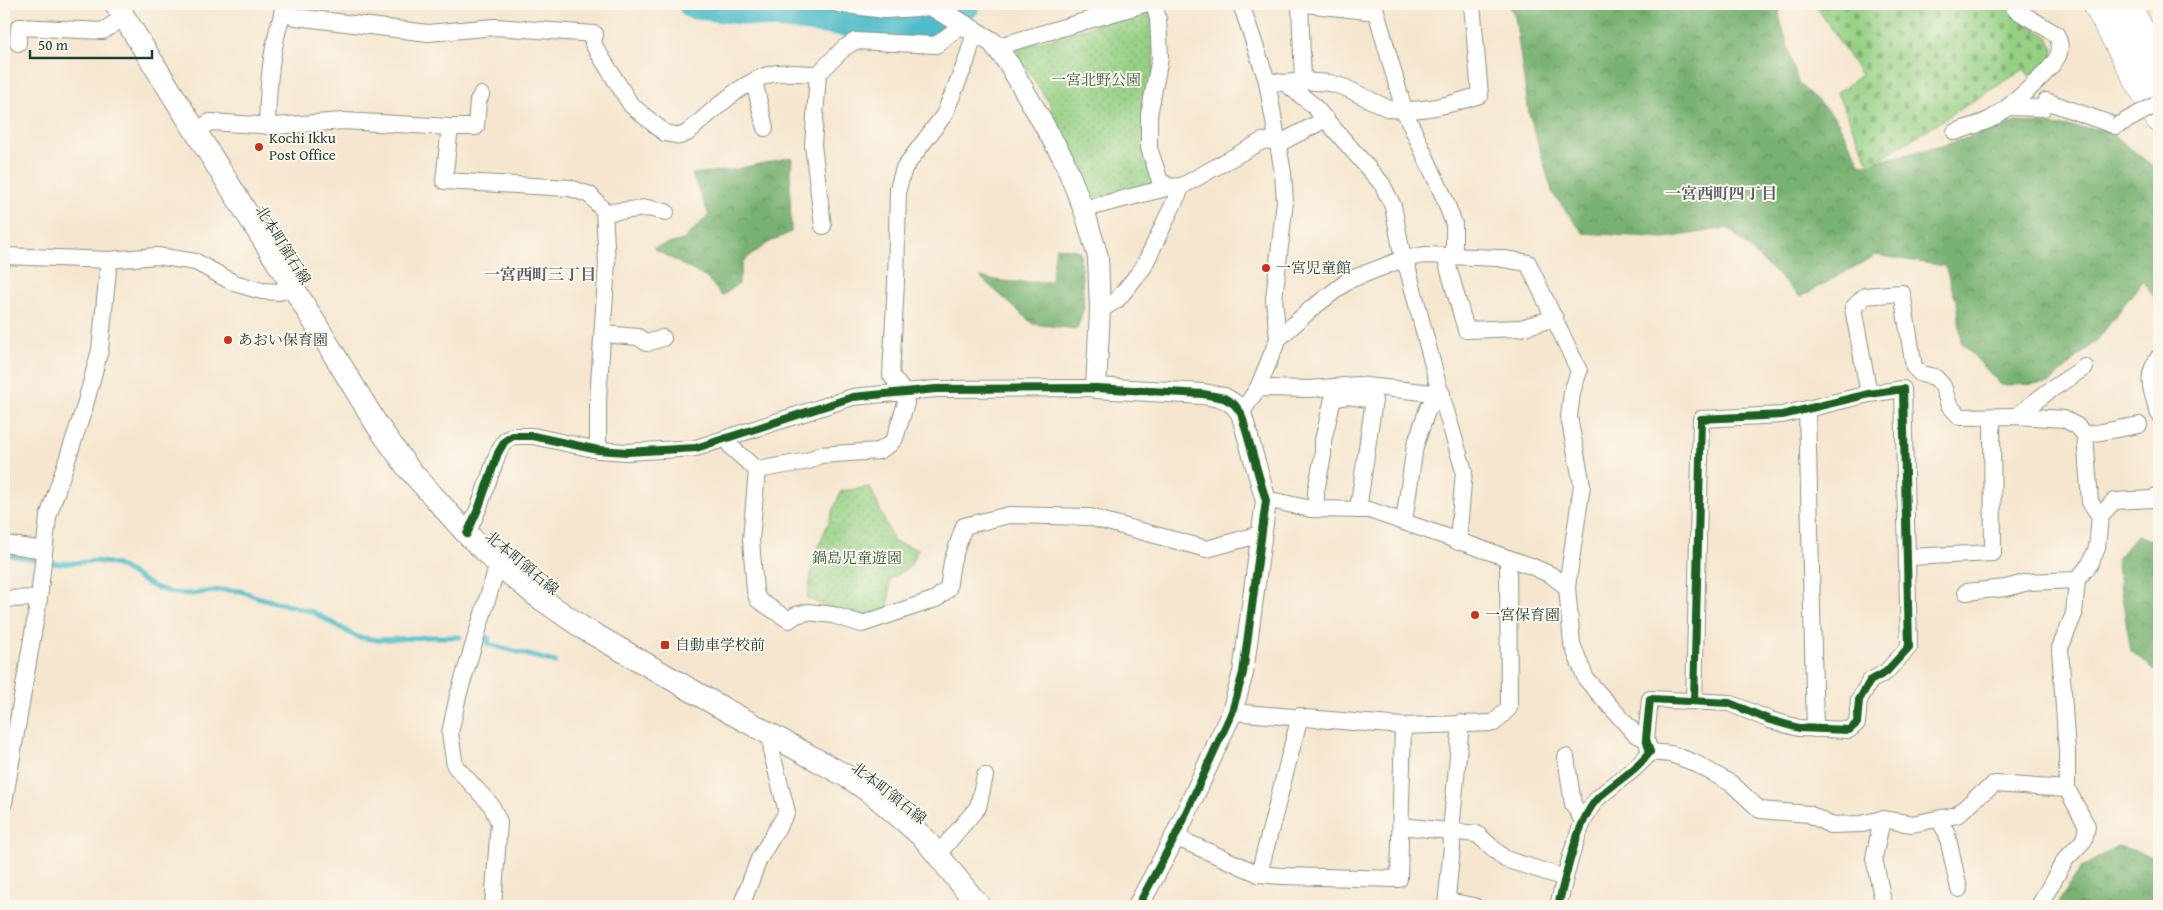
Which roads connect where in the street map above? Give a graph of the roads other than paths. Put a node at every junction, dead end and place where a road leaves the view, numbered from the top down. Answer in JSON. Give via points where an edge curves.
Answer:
{"nodes":[{"id":1,"x":838,"y":4,"type":"edge"},
{"id":2,"x":1144,"y":4,"type":"edge"},
{"id":3,"x":1154,"y":4,"type":"edge"},
{"id":4,"x":1242,"y":4,"type":"edge"},
{"id":5,"x":1300,"y":4,"type":"edge"},
{"id":6,"x":1305,"y":4,"type":"edge"},
{"id":7,"x":1472,"y":4,"type":"edge"},
{"id":8,"x":2012,"y":4,"type":"edge"},
{"id":9,"x":2097,"y":4,"type":"edge"},
{"id":10,"x":2126,"y":4,"type":"edge"},
{"id":11,"x":935,"y":5,"type":"edge"},
{"id":12,"x":284,"y":8,"type":"edge"},
{"id":13,"x":1375,"y":8,"type":"edge"},
{"id":14,"x":120,"y":10,"type":"edge"},
{"id":15,"x":969,"y":28,"type":"junction"},
{"id":16,"x":18,"y":43,"type":"dead end"},
{"id":17,"x":996,"y":47,"type":"junction"},
{"id":18,"x":2159,"y":66,"type":"edge"},
{"id":19,"x":818,"y":74,"type":"junction"},
{"id":20,"x":754,"y":81,"type":"junction"},
{"id":21,"x":1267,"y":81,"type":"junction"},
{"id":22,"x":1303,"y":81,"type":"junction"},
{"id":23,"x":1285,"y":83,"type":"junction"},
{"id":24,"x":481,"y":96,"type":"dead end"},
{"id":25,"x":2159,"y":103,"type":"edge"},
{"id":26,"x":2009,"y":107,"type":"junction"},
{"id":27,"x":1404,"y":110,"type":"junction"},
{"id":28,"x":2159,"y":118,"type":"edge"},
{"id":29,"x":1326,"y":119,"type":"junction"},
{"id":30,"x":267,"y":126,"type":"junction"},
{"id":31,"x":450,"y":127,"type":"junction"},
{"id":32,"x":765,"y":128,"type":"dead end"},
{"id":33,"x":196,"y":131,"type":"junction"},
{"id":34,"x":1955,"y":132,"type":"dead end"},
{"id":35,"x":1277,"y":140,"type":"junction"},
{"id":36,"x":1176,"y":186,"type":"junction"},
{"id":37,"x":1084,"y":210,"type":"junction"},
{"id":38,"x":604,"y":211,"type":"junction"},
{"id":39,"x":666,"y":212,"type":"dead end"},
{"id":40,"x":824,"y":226,"type":"dead end"},
{"id":41,"x":4,"y":256,"type":"edge"},
{"id":42,"x":1450,"y":256,"type":"junction"},
{"id":43,"x":1403,"y":258,"type":"junction"},
{"id":44,"x":109,"y":260,"type":"junction"},
{"id":45,"x":293,"y":287,"type":"junction"},
{"id":46,"x":1100,"y":310,"type":"junction"},
{"id":47,"x":1555,"y":318,"type":"junction"},
{"id":48,"x":603,"y":334,"type":"junction"},
{"id":49,"x":663,"y":338,"type":"dead end"},
{"id":50,"x":1278,"y":339,"type":"junction"},
{"id":51,"x":2159,"y":357,"type":"edge"},
{"id":52,"x":2085,"y":367,"type":"dead end"},
{"id":53,"x":1096,"y":388,"type":"junction"},
{"id":54,"x":1258,"y":388,"type":"junction"},
{"id":55,"x":902,"y":391,"type":"junction"},
{"id":56,"x":1869,"y":394,"type":"junction"},
{"id":57,"x":1437,"y":399,"type":"junction"},
{"id":58,"x":1374,"y":400,"type":"junction"},
{"id":59,"x":1412,"y":409,"type":"dead end"},
{"id":60,"x":1807,"y":410,"type":"junction"},
{"id":61,"x":1241,"y":413,"type":"junction"},
{"id":62,"x":2159,"y":414,"type":"edge"},
{"id":63,"x":2017,"y":416,"type":"junction"},
{"id":64,"x":1992,"y":418,"type":"junction"},
{"id":65,"x":2139,"y":425,"type":"dead end"},
{"id":66,"x":2085,"y":435,"type":"junction"},
{"id":67,"x":726,"y":439,"type":"junction"},
{"id":68,"x":1415,"y":446,"type":"junction"},
{"id":69,"x":598,"y":450,"type":"junction"},
{"id":70,"x":758,"y":470,"type":"junction"},
{"id":71,"x":2159,"y":494,"type":"edge"},
{"id":72,"x":1266,"y":501,"type":"junction"},
{"id":73,"x":1316,"y":509,"type":"junction"},
{"id":74,"x":1358,"y":510,"type":"junction"},
{"id":75,"x":2100,"y":516,"type":"junction"},
{"id":76,"x":1404,"y":521,"type":"junction"},
{"id":77,"x":467,"y":534,"type":"junction"},
{"id":78,"x":1261,"y":534,"type":"junction"},
{"id":79,"x":1458,"y":542,"type":"junction"},
{"id":80,"x":4,"y":544,"type":"edge"},
{"id":81,"x":44,"y":557,"type":"junction"},
{"id":82,"x":1908,"y":557,"type":"junction"},
{"id":83,"x":1508,"y":559,"type":"junction"},
{"id":84,"x":498,"y":564,"type":"junction"},
{"id":85,"x":2077,"y":580,"type":"junction"},
{"id":86,"x":1567,"y":587,"type":"junction"},
{"id":87,"x":1966,"y":592,"type":"dead end"},
{"id":88,"x":39,"y":598,"type":"junction"},
{"id":89,"x":4,"y":599,"type":"edge"},
{"id":90,"x":1694,"y":701,"type":"junction"},
{"id":91,"x":1232,"y":712,"type":"junction"},
{"id":92,"x":1300,"y":716,"type":"junction"},
{"id":93,"x":1461,"y":723,"type":"junction"},
{"id":94,"x":1403,"y":726,"type":"junction"},
{"id":95,"x":1815,"y":729,"type":"junction"},
{"id":96,"x":771,"y":733,"type":"junction"},
{"id":97,"x":1648,"y":746,"type":"junction"},
{"id":98,"x":1566,"y":757,"type":"dead end"},
{"id":99,"x":7,"y":759,"type":"edge"},
{"id":100,"x":985,"y":776,"type":"dead end"},
{"id":101,"x":2067,"y":789,"type":"junction"},
{"id":102,"x":4,"y":803,"type":"edge"},
{"id":103,"x":1882,"y":819,"type":"junction"},
{"id":104,"x":1939,"y":819,"type":"junction"},
{"id":105,"x":1583,"y":821,"type":"junction"},
{"id":106,"x":1401,"y":826,"type":"junction"},
{"id":107,"x":1451,"y":831,"type":"junction"},
{"id":108,"x":1174,"y":837,"type":"junction"},
{"id":109,"x":938,"y":854,"type":"junction"},
{"id":110,"x":1259,"y":874,"type":"junction"},
{"id":111,"x":1565,"y":878,"type":"junction"},
{"id":112,"x":1959,"y":889,"type":"dead end"},
{"id":113,"x":1447,"y":904,"type":"edge"},
{"id":114,"x":494,"y":906,"type":"edge"},
{"id":115,"x":740,"y":906,"type":"edge"},
{"id":116,"x":979,"y":906,"type":"edge"},
{"id":117,"x":1138,"y":906,"type":"edge"},
{"id":118,"x":1474,"y":906,"type":"edge"},
{"id":119,"x":1558,"y":906,"type":"edge"},
{"id":120,"x":1884,"y":906,"type":"edge"},
{"id":121,"x":2039,"y":906,"type":"edge"}],
"edges":[{"from":1,"to":11,"type":"street","via":[[885,10]]},
{"from":2,"to":17,"type":"street"},
{"from":3,"to":36,"type":"street","via":[[1160,58],[1149,115],[1149,148],[1160,181]]},
{"from":4,"to":21,"type":"street"},
{"from":5,"to":22,"type":"street"},
{"from":6,"to":13,"type":"street"},
{"from":7,"to":27,"type":"street","via":[[1480,95],[1453,104]]},
{"from":8,"to":26,"type":"street","via":[[2016,10],[2056,34],[2059,53],[2053,65]]},
{"from":9,"to":28,"type":"highway"},
{"from":10,"to":18,"type":"highway"},
{"from":11,"to":15,"type":"street"},
{"from":12,"to":20,"type":"street","via":[[296,17],[428,33],[495,28],[595,34],[593,44],[631,105],[665,133],[680,136]]},
{"from":12,"to":30,"type":"street","via":[[272,57]]},
{"from":13,"to":27,"type":"street"},
{"from":14,"to":16,"type":"street","via":[[103,32],[19,27]]},
{"from":14,"to":33,"type":"main road","name":"北本町領石線"},
{"from":15,"to":17,"type":"street"},
{"from":15,"to":19,"type":"street","via":[[936,45],[855,41]]},
{"from":15,"to":55,"type":"street","via":[[966,62],[944,115],[904,168],[898,189],[890,375]]},
{"from":17,"to":37,"type":"street","via":[[1063,158]]},
{"from":19,"to":20,"type":"street","via":[[777,73]]},
{"from":19,"to":40,"type":"street","via":[[813,146]]},
{"from":20,"to":32,"type":"street"},
{"from":21,"to":23,"type":"street"},
{"from":21,"to":35,"type":"street"},
{"from":22,"to":23,"type":"street"},
{"from":22,"to":27,"type":"street","via":[[1330,83],[1389,109]]},
{"from":23,"to":29,"type":"street"},
{"from":24,"to":31,"type":"street","via":[[476,127]]},
{"from":25,"to":26,"type":"street","bridge":true,"via":[[2116,126],[2046,102],[2042,108]]},
{"from":26,"to":34,"type":"street","via":[[1988,120]]},
{"from":27,"to":42,"type":"street","via":[[1454,224]]},
{"from":29,"to":35,"type":"street","via":[[1286,140]]},
{"from":29,"to":43,"type":"street","via":[[1382,184],[1393,206]]},
{"from":30,"to":31,"type":"street","via":[[343,121]]},
{"from":30,"to":33,"type":"street","via":[[210,122]]},
{"from":31,"to":38,"type":"street","via":[[444,181],[570,188],[590,195]]},
{"from":33,"to":45,"type":"main road","name":"北本町領石線"},
{"from":35,"to":36,"type":"street","via":[[1262,141]]},
{"from":35,"to":50,"type":"street","via":[[1285,200],[1274,299]]},
{"from":36,"to":37,"type":"street"},
{"from":36,"to":46,"type":"street","via":[[1143,268],[1117,300]]},
{"from":37,"to":46,"type":"street","via":[[1098,257]]},
{"from":38,"to":39,"type":"street","via":[[647,208]]},
{"from":38,"to":48,"type":"street","via":[[607,263]]},
{"from":41,"to":44,"type":"street"},
{"from":42,"to":43,"type":"street"},
{"from":42,"to":47,"type":"street","via":[[1528,262]]},
{"from":42,"to":47,"type":"street","via":[[1466,330],[1521,328]]},
{"from":43,"to":50,"type":"street","via":[[1349,280]]},
{"from":43,"to":57,"type":"street"},
{"from":44,"to":45,"type":"street","via":[[157,256],[185,259],[234,283],[262,292],[279,292]]},
{"from":44,"to":81,"type":"street","via":[[100,350],[48,517]]},
{"from":45,"to":77,"type":"main road","name":"北本町領石線","via":[[376,425],[408,468]]},
{"from":46,"to":53,"type":"street"},
{"from":47,"to":86,"type":"street","via":[[1579,371],[1569,418],[1582,485]]},
{"from":48,"to":49,"type":"street","via":[[638,337],[647,342]]},
{"from":48,"to":69,"type":"street"},
{"from":50,"to":54,"type":"street"},
{"from":51,"to":62,"type":"street","via":[[2152,366],[2149,382]]},
{"from":52,"to":63,"type":"street","via":[[2046,392]]},
{"from":53,"to":55,"type":"street"},
{"from":53,"to":61,"type":"street","via":[[1203,394],[1224,398]]},
{"from":54,"to":57,"type":"street","via":[[1310,389],[1357,385]]},
{"from":54,"to":61,"type":"street"},
{"from":55,"to":67,"type":"street","via":[[834,401]]},
{"from":55,"to":70,"type":"street","via":[[906,403],[895,438],[879,451],[820,455],[808,461]]},
{"from":56,"to":60,"type":"street"},
{"from":56,"to":64,"type":"street","via":[[1854,308],[1865,296],[1902,293],[1914,367],[1921,374],[1934,377],[1943,386],[1949,405],[1960,417]]},
{"from":56,"to":82,"type":"street","via":[[1903,389]]},
{"from":57,"to":58,"type":"street"},
{"from":57,"to":68,"type":"street","via":[[1428,408]]},
{"from":57,"to":79,"type":"street","via":[[1464,471]]},
{"from":58,"to":73,"type":"street","via":[[1348,396],[1332,399],[1323,440]]},
{"from":58,"to":74,"type":"street"},
{"from":59,"to":68,"type":"street","via":[[1415,412],[1411,439]]},
{"from":60,"to":90,"type":"street","via":[[1782,416],[1701,419]]},
{"from":60,"to":95,"type":"street"},
{"from":61,"to":72,"type":"street"},
{"from":63,"to":64,"type":"street"},
{"from":63,"to":66,"type":"street","via":[[2064,419]]},
{"from":64,"to":82,"type":"street","via":[[1993,553]]},
{"from":65,"to":66,"type":"street"},
{"from":66,"to":75,"type":"street","via":[[2090,502]]},
{"from":67,"to":69,"type":"street","via":[[696,448],[627,452]]},
{"from":67,"to":70,"type":"street"},
{"from":68,"to":76,"type":"street"},
{"from":69,"to":77,"type":"street","via":[[523,435],[505,441]]},
{"from":70,"to":78,"type":"street","via":[[751,540],[755,592],[758,600],[789,620],[808,612],[862,624],[936,599],[948,589],[952,562],[964,526],[1009,515],[1088,517],[1207,549]]},
{"from":71,"to":75,"type":"street","via":[[2153,499],[2114,501]]},
{"from":72,"to":73,"type":"street"},
{"from":72,"to":78,"type":"street"},
{"from":73,"to":74,"type":"street"},
{"from":74,"to":76,"type":"street","via":[[1369,510]]},
{"from":75,"to":85,"type":"street","via":[[2097,548],[2090,564]]},
{"from":76,"to":79,"type":"street"},
{"from":77,"to":84,"type":"main road","name":"北本町領石線"},
{"from":78,"to":91,"type":"street","via":[[1242,673]]},
{"from":79,"to":83,"type":"street"},
{"from":80,"to":81,"type":"street"},
{"from":81,"to":88,"type":"street"},
{"from":82,"to":95,"type":"street","via":[[1909,647],[1886,672],[1870,681],[1859,700],[1857,723],[1849,730]]},
{"from":83,"to":86,"type":"street","via":[[1531,566]]},
{"from":83,"to":93,"type":"street","via":[[1508,708],[1494,723]]},
{"from":84,"to":96,"type":"main road","name":"北本町領石線","via":[[583,628]]},
{"from":84,"to":114,"type":"street","via":[[450,733],[455,766],[491,806],[499,822]]},
{"from":85,"to":87,"type":"street","via":[[2028,582]]},
{"from":85,"to":101,"type":"street","via":[[2074,614],[2060,648]]},
{"from":86,"to":97,"type":"street","via":[[1572,644],[1586,679]]},
{"from":88,"to":89,"type":"street"},
{"from":88,"to":99,"type":"street"},
{"from":90,"to":95,"type":"street","via":[[1729,703],[1770,720]]},
{"from":90,"to":97,"type":"street","via":[[1650,699]]},
{"from":91,"to":92,"type":"street"},
{"from":91,"to":108,"type":"street"},
{"from":92,"to":94,"type":"street"},
{"from":92,"to":110,"type":"street"},
{"from":93,"to":94,"type":"street"},
{"from":93,"to":107,"type":"street"},
{"from":94,"to":106,"type":"street"},
{"from":96,"to":109,"type":"main road","name":"北本町領石線","via":[[874,795]]},
{"from":96,"to":115,"type":"street","via":[[772,754],[787,812],[759,859]]},
{"from":97,"to":103,"type":"street","via":[[1695,763],[1732,784],[1760,810],[1809,814],[1830,825],[1862,824]]},
{"from":97,"to":105,"type":"street","via":[[1641,765],[1597,799]]},
{"from":98,"to":105,"type":"street","via":[[1573,804]]},
{"from":99,"to":102,"type":"street"},
{"from":100,"to":109,"type":"street","via":[[978,807]]},
{"from":101,"to":104,"type":"street","via":[[1995,784],[1956,815]]},
{"from":101,"to":121,"type":"street","via":[[2087,826],[2084,840],[2066,860]]},
{"from":103,"to":104,"type":"street","via":[[1912,824]]},
{"from":103,"to":120,"type":"street","via":[[1874,858]]},
{"from":104,"to":112,"type":"street","via":[[1948,834]]},
{"from":105,"to":111,"type":"street"},
{"from":106,"to":107,"type":"street"},
{"from":106,"to":110,"type":"street","via":[[1399,879]]},
{"from":107,"to":111,"type":"street","via":[[1477,834],[1505,859]]},
{"from":107,"to":113,"type":"street"},
{"from":108,"to":110,"type":"street"},
{"from":108,"to":117,"type":"street"},
{"from":109,"to":116,"type":"main road","name":"北本町領石線"},
{"from":111,"to":119,"type":"street"},
{"from":113,"to":118,"type":"street"}]}
